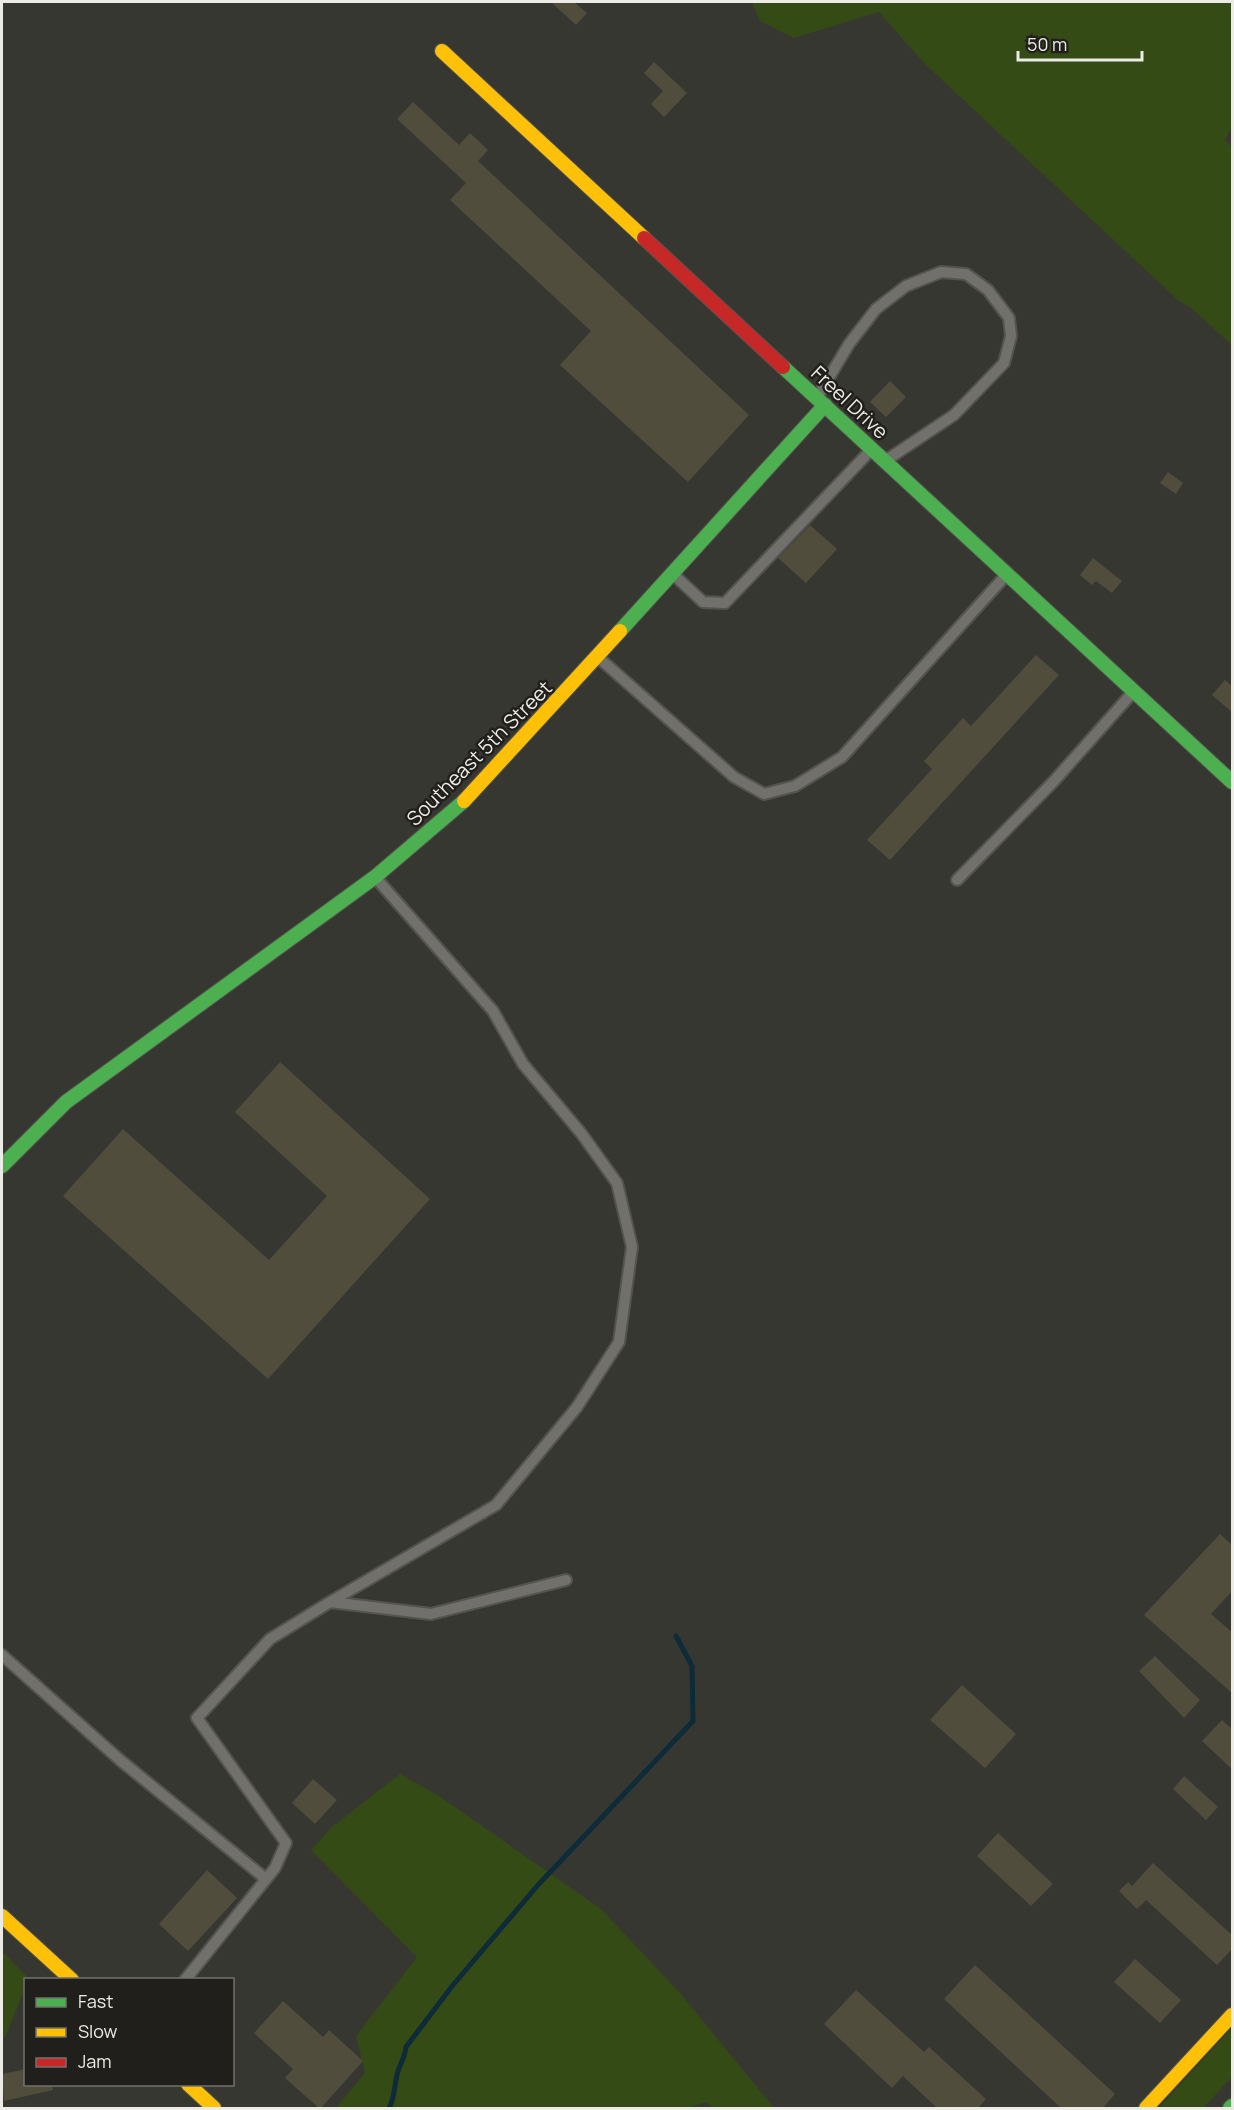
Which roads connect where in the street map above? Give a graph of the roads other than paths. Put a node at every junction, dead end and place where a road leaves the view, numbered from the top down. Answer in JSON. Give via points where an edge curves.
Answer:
{"nodes":[{"id":1,"x":442,"y":51,"type":"dead end"},
{"id":2,"x":821,"y":402,"type":"junction"},
{"id":3,"x":872,"y":449,"type":"junction"},
{"id":4,"x":885,"y":461,"type":"junction"},
{"id":5,"x":672,"y":574,"type":"junction"},
{"id":6,"x":1007,"y":574,"type":"junction"},
{"id":7,"x":598,"y":657,"type":"junction"},
{"id":8,"x":1135,"y":691,"type":"junction"},
{"id":9,"x":1233,"y":782,"type":"edge"},
{"id":10,"x":375,"y":877,"type":"junction"},
{"id":11,"x":957,"y":880,"type":"dead end"},
{"id":12,"x":2,"y":1166,"type":"edge"},
{"id":13,"x":566,"y":1580,"type":"dead end"},
{"id":14,"x":330,"y":1602,"type":"junction"},
{"id":15,"x":2,"y":1654,"type":"edge"},
{"id":16,"x":266,"y":1879,"type":"junction"},
{"id":17,"x":2,"y":1916,"type":"edge"},
{"id":18,"x":70,"y":1978,"type":"edge"},
{"id":19,"x":186,"y":1978,"type":"edge"},
{"id":20,"x":1233,"y":2015,"type":"edge"},
{"id":21,"x":189,"y":2086,"type":"edge"},
{"id":22,"x":214,"y":2109,"type":"edge"},
{"id":23,"x":1146,"y":2109,"type":"edge"}],
"edges":[{"from":1,"to":2,"type":"street","name":"Freel Drive"},
{"from":2,"to":3,"type":"street","name":"Freel Drive"},
{"from":2,"to":4,"type":"lane","via":[[849,344],[876,309],[906,286],[941,272],[966,274],[988,290],[1009,318],[1011,336],[1004,363],[954,415]]},
{"from":2,"to":5,"type":"street","name":"Southeast 5th Street"},
{"from":3,"to":4,"type":"street","name":"Freel Drive"},
{"from":3,"to":5,"type":"lane","via":[[725,603],[703,602]]},
{"from":4,"to":6,"type":"street","name":"Freel Drive"},
{"from":5,"to":7,"type":"street","name":"Southeast 5th Street"},
{"from":6,"to":7,"type":"lane","via":[[842,757],[795,786],[764,794],[734,777]]},
{"from":6,"to":8,"type":"street","name":"Freel Drive"},
{"from":7,"to":10,"type":"street","name":"Southeast 5th Street","via":[[463,802]]},
{"from":8,"to":9,"type":"street","name":"Freel Drive"},
{"from":8,"to":11,"type":"lane"},
{"from":10,"to":12,"type":"street","name":"Southeast 5th Street","via":[[74,1096]]},
{"from":10,"to":14,"type":"lane","via":[[493,1011],[523,1064],[617,1183],[632,1247],[619,1342],[577,1407],[496,1505]]},
{"from":13,"to":14,"type":"lane","via":[[431,1614]]},
{"from":14,"to":16,"type":"lane","via":[[270,1639],[197,1718],[286,1843]]},
{"from":15,"to":16,"type":"lane","via":[[120,1760]]},
{"from":16,"to":19,"type":"lane"},
{"from":17,"to":18,"type":"street"},
{"from":20,"to":23,"type":"street"},
{"from":21,"to":22,"type":"street"}]}
